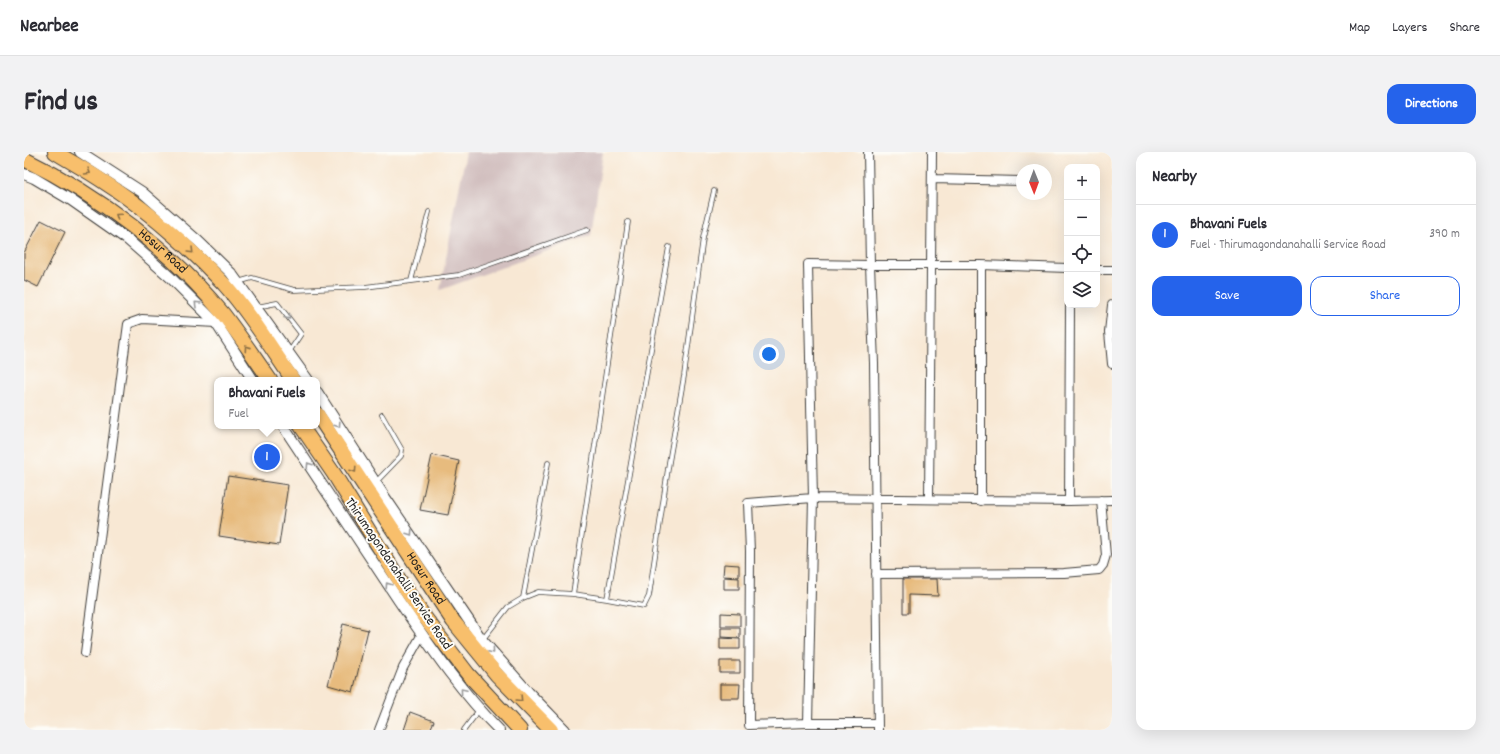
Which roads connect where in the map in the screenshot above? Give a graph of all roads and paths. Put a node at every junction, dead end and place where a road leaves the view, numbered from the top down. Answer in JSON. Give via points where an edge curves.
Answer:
{"nodes":[{"id":1,"x":55,"y":152,"type":"edge"},
{"id":2,"x":80,"y":152,"type":"edge"},
{"id":3,"x":868,"y":152,"type":"edge"},
{"id":4,"x":932,"y":152,"type":"edge"},
{"id":5,"x":24,"y":159,"type":"edge"},
{"id":6,"x":24,"y":174,"type":"edge"},
{"id":7,"x":932,"y":179,"type":"junction"},
{"id":8,"x":1016,"y":181,"type":"edge"},
{"id":9,"x":714,"y":191,"type":"dead end"},
{"id":10,"x":429,"y":212,"type":"dead end"},
{"id":11,"x":628,"y":222,"type":"dead end"},
{"id":12,"x":586,"y":230,"type":"dead end"},
{"id":13,"x":669,"y":247,"type":"dead end"},
{"id":14,"x":870,"y":265,"type":"junction"},
{"id":15,"x":931,"y":265,"type":"junction"},
{"id":16,"x":981,"y":265,"type":"junction"},
{"id":17,"x":1064,"y":268,"type":"edge"},
{"id":18,"x":1100,"y":270,"type":"edge"},
{"id":19,"x":1112,"y":270,"type":"edge"},
{"id":20,"x":411,"y":281,"type":"junction"},
{"id":21,"x":238,"y":282,"type":"junction"},
{"id":22,"x":1112,"y":305,"type":"edge"},
{"id":23,"x":256,"y":307,"type":"junction"},
{"id":24,"x":1070,"y":308,"type":"edge"},
{"id":25,"x":216,"y":323,"type":"junction"},
{"id":26,"x":1111,"y":332,"type":"edge"},
{"id":27,"x":289,"y":352,"type":"junction"},
{"id":28,"x":1112,"y":364,"type":"edge"},
{"id":29,"x":251,"y":377,"type":"edge"},
{"id":30,"x":268,"y":377,"type":"edge"},
{"id":31,"x":291,"y":377,"type":"edge"},
{"id":32,"x":306,"y":377,"type":"edge"},
{"id":33,"x":320,"y":397,"type":"edge"},
{"id":34,"x":382,"y":415,"type":"dead end"},
{"id":35,"x":320,"y":419,"type":"edge"},
{"id":36,"x":285,"y":429,"type":"edge"},
{"id":37,"x":303,"y":429,"type":"edge"},
{"id":38,"x":548,"y":463,"type":"dead end"},
{"id":39,"x":375,"y":482,"type":"junction"},
{"id":40,"x":813,"y":498,"type":"junction"},
{"id":41,"x":875,"y":498,"type":"junction"},
{"id":42,"x":929,"y":499,"type":"junction"},
{"id":43,"x":982,"y":500,"type":"junction"},
{"id":44,"x":1101,"y":500,"type":"junction"},
{"id":45,"x":1112,"y":500,"type":"edge"},
{"id":46,"x":1069,"y":501,"type":"junction"},
{"id":47,"x":876,"y":574,"type":"junction"},
{"id":48,"x":573,"y":594,"type":"junction"},
{"id":49,"x":523,"y":598,"type":"junction"},
{"id":50,"x":607,"y":599,"type":"junction"},
{"id":51,"x":422,"y":634,"type":"junction"},
{"id":52,"x":482,"y":640,"type":"junction"},
{"id":53,"x":84,"y":653,"type":"dead end"},
{"id":54,"x":479,"y":710,"type":"junction"},
{"id":55,"x":808,"y":723,"type":"junction"},
{"id":56,"x":878,"y":727,"type":"edge"},
{"id":57,"x":378,"y":730,"type":"edge"},
{"id":58,"x":464,"y":730,"type":"edge"},
{"id":59,"x":499,"y":730,"type":"edge"},
{"id":60,"x":520,"y":730,"type":"edge"},
{"id":61,"x":551,"y":730,"type":"edge"},
{"id":62,"x":565,"y":730,"type":"edge"}],
"edges":[{"from":1,"to":31,"type":"highway","name":"Hosur Road","one_way":true,"via":[[111,186],[189,248],[224,285]]},
{"from":2,"to":21,"type":"street","via":[[142,192],[198,241]]},
{"from":3,"to":14,"type":"street"},
{"from":4,"to":7,"type":"street"},
{"from":30,"to":5,"type":"highway","name":"Hosur Road","one_way":true,"via":[[225,316],[164,253],[94,199]]},
{"from":25,"to":6,"type":"street","one_way":true,"via":[[128,240],[70,200]]},
{"from":7,"to":8,"type":"street"},
{"from":7,"to":15,"type":"street"},
{"from":9,"to":50,"type":"lane","via":[[703,238],[650,596],[644,606]]},
{"from":10,"to":20,"type":"lane"},
{"from":11,"to":48,"type":"lane"},
{"from":12,"to":20,"type":"lane","via":[[459,275]]},
{"from":13,"to":50,"type":"lane"},
{"from":14,"to":15,"type":"street"},
{"from":14,"to":40,"type":"street","via":[[808,264]]},
{"from":14,"to":41,"type":"street"},
{"from":15,"to":16,"type":"street"},
{"from":15,"to":42,"type":"street"},
{"from":16,"to":17,"type":"street"},
{"from":16,"to":43,"type":"street"},
{"from":18,"to":19,"type":"street"},
{"from":20,"to":21,"type":"lane","via":[[365,288],[294,290],[252,278]]},
{"from":21,"to":23,"type":"street"},
{"from":22,"to":26,"type":"street"},
{"from":23,"to":27,"type":"street"},
{"from":23,"to":27,"type":"lane","one_way":true,"via":[[277,303],[301,334]]},
{"from":24,"to":46,"type":"street"},
{"from":25,"to":29,"type":"street"},
{"from":25,"to":53,"type":"street","via":[[142,319],[128,324]]},
{"from":26,"to":28,"type":"street"},
{"from":27,"to":32,"type":"street"},
{"from":33,"to":39,"type":"street","one_way":true},
{"from":34,"to":39,"type":"lane","via":[[402,450],[401,456]]},
{"from":35,"to":61,"type":"highway","name":"Hosur Road","one_way":true,"via":[[453,621],[497,675]]},
{"from":51,"to":36,"type":"street","name":"Thirumagondanahalli Service Road","one_way":true},
{"from":37,"to":60,"type":"highway","name":"Hosur Road","via":[[432,627],[468,674]]},
{"from":38,"to":49,"type":"lane"},
{"from":39,"to":52,"type":"street","one_way":true},
{"from":40,"to":41,"type":"street"},
{"from":40,"to":55,"type":"street"},
{"from":40,"to":55,"type":"street","via":[[748,503],[749,725]]},
{"from":41,"to":42,"type":"street"},
{"from":41,"to":47,"type":"street"},
{"from":42,"to":43,"type":"street"},
{"from":43,"to":46,"type":"street"},
{"from":44,"to":45,"type":"street"},
{"from":44,"to":46,"type":"street"},
{"from":44,"to":47,"type":"street","via":[[1106,555],[1099,570]]},
{"from":47,"to":56,"type":"street"},
{"from":48,"to":49,"type":"lane","via":[[538,592]]},
{"from":48,"to":50,"type":"lane"},
{"from":49,"to":52,"type":"lane","via":[[508,607]]},
{"from":54,"to":51,"type":"street","name":"Thirumagondanahalli Service Road","one_way":true,"via":[[448,673]]},
{"from":51,"to":57,"type":"street","via":[[402,668]]},
{"from":52,"to":62,"type":"street","one_way":true},
{"from":54,"to":58,"type":"lane"},
{"from":54,"to":59,"type":"street","name":"Thirumagondanahalli Service Road"},
{"from":55,"to":56,"type":"street"}]}
